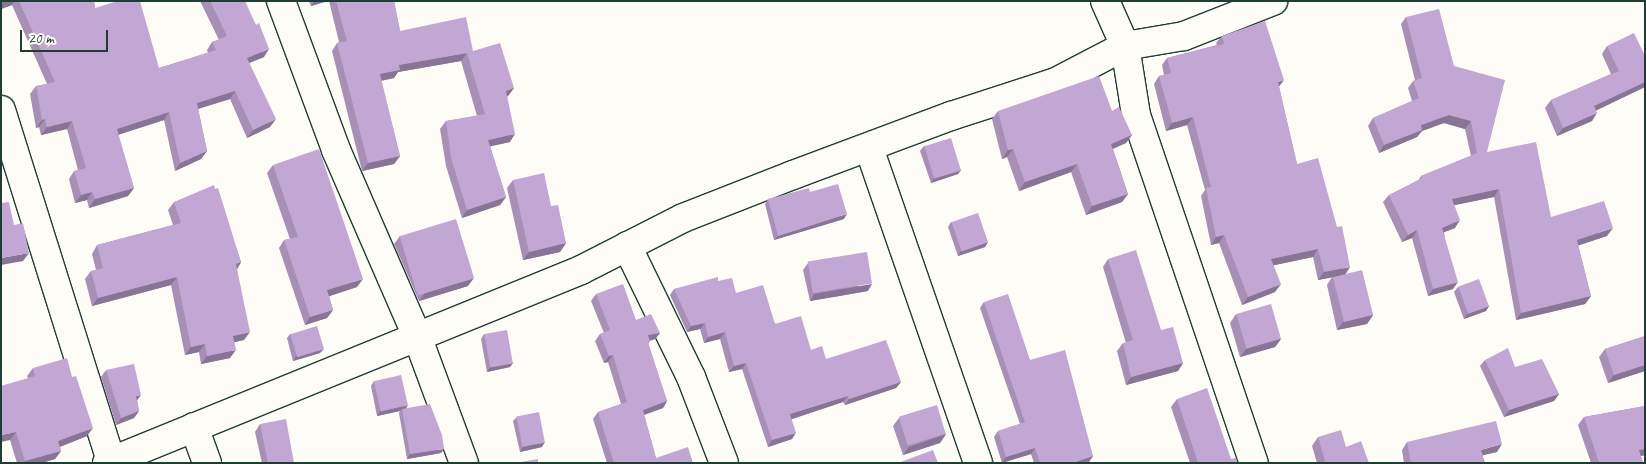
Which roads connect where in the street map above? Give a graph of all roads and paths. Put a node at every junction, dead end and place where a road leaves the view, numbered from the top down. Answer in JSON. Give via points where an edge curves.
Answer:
{"nodes":[{"id":1,"x":280,"y":1,"type":"edge"},
{"id":2,"x":1105,"y":1,"type":"edge"},
{"id":3,"x":1273,"y":1,"type":"edge"},
{"id":4,"x":1125,"y":46,"type":"junction"},
{"id":5,"x":1,"y":110,"type":"edge"},
{"id":6,"x":869,"y":148,"type":"junction"},
{"id":7,"x":627,"y":246,"type":"junction"},
{"id":8,"x":417,"y":336,"type":"junction"},
{"id":9,"x":194,"y":427,"type":"junction"},
{"id":10,"x":109,"y":462,"type":"edge"},
{"id":11,"x":206,"y":463,"type":"edge"},
{"id":12,"x":464,"y":463,"type":"edge"},
{"id":13,"x":724,"y":463,"type":"edge"},
{"id":14,"x":978,"y":463,"type":"edge"},
{"id":15,"x":1254,"y":463,"type":"edge"}],
"edges":[{"from":1,"to":8,"type":"street","via":[[343,168]]},
{"from":2,"to":4,"type":"street"},
{"from":3,"to":4,"type":"street","via":[[1184,36]]},
{"from":4,"to":6,"type":"street","via":[[1056,82],[952,116]]},
{"from":4,"to":15,"type":"street","via":[[1136,115]]},
{"from":5,"to":10,"type":"street"},
{"from":6,"to":7,"type":"street","via":[[692,215]]},
{"from":6,"to":14,"type":"street"},
{"from":7,"to":8,"type":"street","via":[[581,270]]},
{"from":7,"to":13,"type":"street","via":[[691,377]]},
{"from":8,"to":9,"type":"street"},
{"from":8,"to":12,"type":"street"},
{"from":9,"to":10,"type":"street"},
{"from":9,"to":11,"type":"street"}]}
